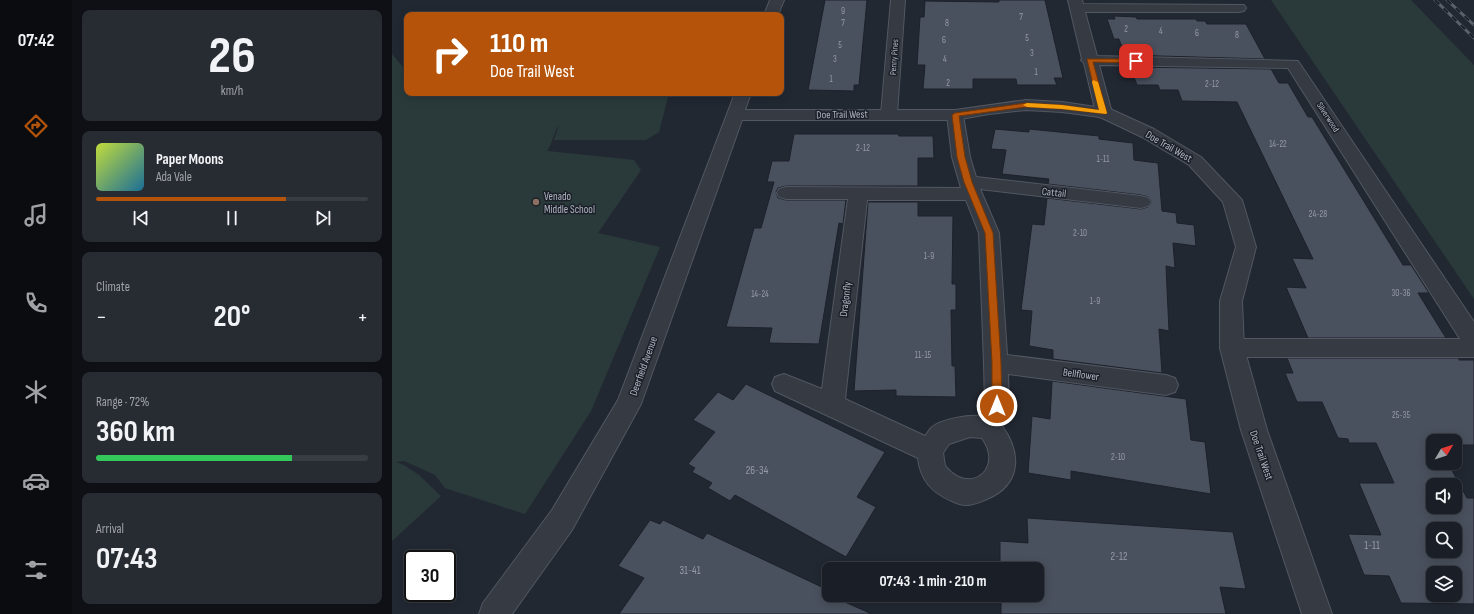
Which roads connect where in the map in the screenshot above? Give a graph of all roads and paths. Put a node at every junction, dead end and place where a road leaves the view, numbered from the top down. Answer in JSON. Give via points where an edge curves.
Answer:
{"nodes":[{"id":1,"x":777,"y":0,"type":"edge"},
{"id":2,"x":898,"y":0,"type":"edge"},
{"id":3,"x":1076,"y":4,"type":"edge"},
{"id":4,"x":1239,"y":8,"type":"dead end"},
{"id":5,"x":772,"y":12,"type":"edge"},
{"id":6,"x":1089,"y":60,"type":"junction"},
{"id":7,"x":742,"y":96,"type":"edge"},
{"id":8,"x":1104,"y":113,"type":"junction"},
{"id":9,"x":890,"y":114,"type":"junction"},
{"id":10,"x":734,"y":115,"type":"junction"},
{"id":11,"x":955,"y":115,"type":"junction"},
{"id":12,"x":970,"y":188,"type":"junction"},
{"id":13,"x":786,"y":193,"type":"dead end"},
{"id":14,"x":858,"y":193,"type":"junction"},
{"id":15,"x":1141,"y":202,"type":"dead end"},
{"id":16,"x":1474,"y":341,"type":"edge"},
{"id":17,"x":1232,"y":348,"type":"junction"},
{"id":18,"x":1474,"y":348,"type":"edge"},
{"id":19,"x":996,"y":363,"type":"junction"},
{"id":20,"x":784,"y":384,"type":"dead end"},
{"id":21,"x":1166,"y":385,"type":"dead end"},
{"id":22,"x":832,"y":405,"type":"junction"},
{"id":23,"x":989,"y":428,"type":"junction"},
{"id":24,"x":930,"y":451,"type":"junction"},
{"id":25,"x":494,"y":614,"type":"edge"},
{"id":26,"x":1317,"y":614,"type":"edge"}],
"edges":[{"from":1,"to":5,"type":"street"},
{"from":2,"to":9,"type":"street","name":"Penny Pines"},
{"from":3,"to":4,"type":"street"},
{"from":3,"to":6,"type":"street"},
{"from":6,"to":8,"type":"street"},
{"from":6,"to":16,"type":"street","name":"Silverwood","via":[[1293,64]]},
{"from":7,"to":10,"type":"street","name":"Deerfield Avenue"},
{"from":8,"to":11,"type":"street","name":"Doe Trail West","via":[[1026,105]]},
{"from":8,"to":17,"type":"street","name":"Doe Trail West","via":[[1148,133],[1195,161],[1232,200],[1246,247],[1231,301]]},
{"from":9,"to":10,"type":"street","name":"Doe Trail West"},
{"from":9,"to":11,"type":"street","name":"Doe Trail West"},
{"from":10,"to":25,"type":"street","name":"Deerfield Avenue","via":[[629,404],[562,520]]},
{"from":11,"to":12,"type":"street","via":[[961,157]]},
{"from":12,"to":14,"type":"street"},
{"from":12,"to":15,"type":"street","name":"Cattail"},
{"from":12,"to":19,"type":"street","via":[[989,233]]},
{"from":13,"to":14,"type":"street"},
{"from":14,"to":22,"type":"street","name":"Dragonfly"},
{"from":17,"to":18,"type":"street"},
{"from":17,"to":26,"type":"street","name":"Doe Trail West","via":[[1254,430]]},
{"from":19,"to":21,"type":"street","name":"Bellflower"},
{"from":19,"to":23,"type":"street","via":[[997,406]]},
{"from":20,"to":22,"type":"street"},
{"from":22,"to":24,"type":"street"},
{"from":23,"to":24,"type":"street","via":[[970,426],[956,429],[940,436]]},
{"from":23,"to":24,"type":"street","via":[[1001,445],[1004,455],[1002,467],[998,477],[991,484],[968,493],[948,487],[934,471]]}]}
